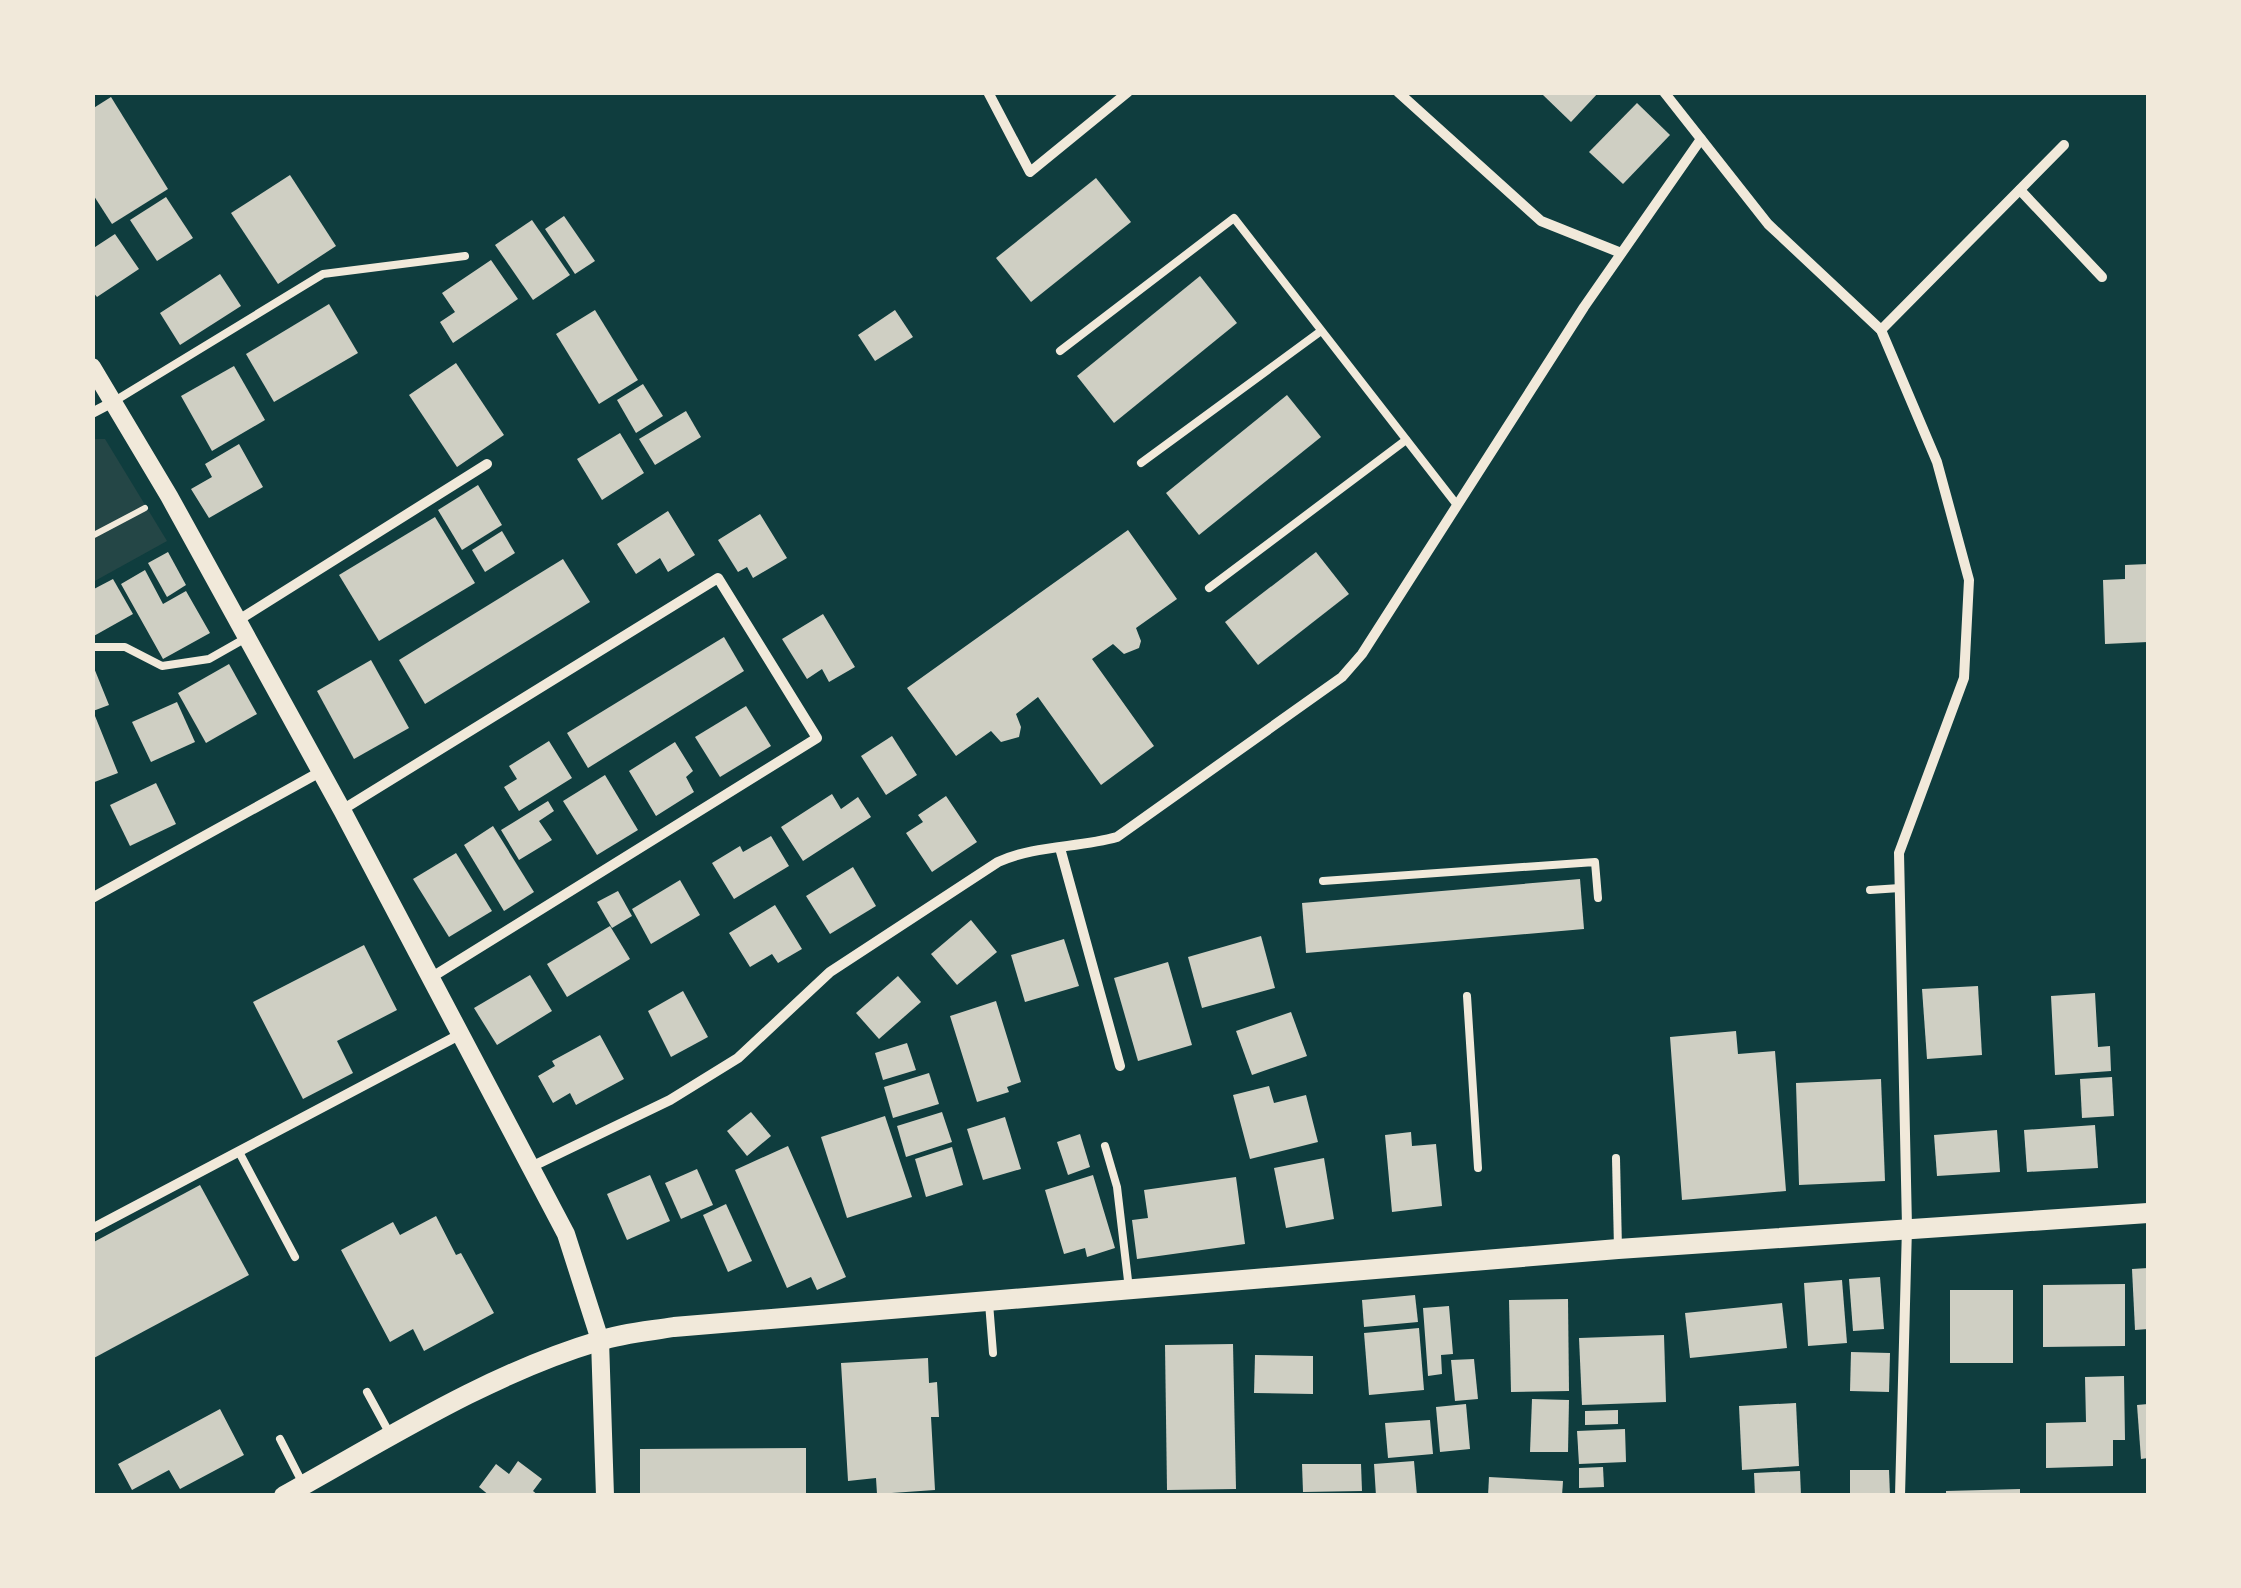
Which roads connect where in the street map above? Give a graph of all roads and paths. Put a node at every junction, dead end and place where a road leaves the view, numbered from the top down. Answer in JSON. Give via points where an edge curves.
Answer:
{"nodes":[{"id":1,"x":988,"y":92,"type":"edge"},
{"id":2,"x":1128,"y":92,"type":"edge"},
{"id":3,"x":1398,"y":92,"type":"edge"},
{"id":4,"x":1680,"y":92,"type":"edge"},
{"id":5,"x":1667,"y":97,"type":"edge"},
{"id":6,"x":1701,"y":139,"type":"junction"},
{"id":7,"x":2064,"y":145,"type":"dead end"},
{"id":8,"x":2020,"y":190,"type":"junction"},
{"id":9,"x":1621,"y":253,"type":"junction"},
{"id":10,"x":465,"y":256,"type":"dead end"},
{"id":11,"x":2102,"y":277,"type":"dead end"},
{"id":12,"x":1882,"y":330,"type":"junction"},
{"id":13,"x":1321,"y":332,"type":"junction"},
{"id":14,"x":1060,"y":351,"type":"dead end"},
{"id":15,"x":92,"y":367,"type":"edge"},
{"id":16,"x":113,"y":402,"type":"junction"},
{"id":17,"x":92,"y":413,"type":"edge"},
{"id":18,"x":1406,"y":440,"type":"junction"},
{"id":19,"x":1140,"y":463,"type":"dead end"},
{"id":20,"x":487,"y":464,"type":"dead end"},
{"id":21,"x":169,"y":496,"type":"junction"},
{"id":22,"x":1457,"y":505,"type":"junction"},
{"id":23,"x":92,"y":536,"type":"edge"},
{"id":24,"x":1209,"y":588,"type":"dead end"},
{"id":25,"x":242,"y":630,"type":"junction"},
{"id":26,"x":92,"y":647,"type":"edge"},
{"id":27,"x":320,"y":772,"type":"junction"},
{"id":28,"x":342,"y":810,"type":"junction"},
{"id":29,"x":1060,"y":848,"type":"junction"},
{"id":30,"x":1323,"y":881,"type":"dead end"},
{"id":31,"x":1900,"y":888,"type":"junction"},
{"id":32,"x":1870,"y":890,"type":"dead end"},
{"id":33,"x":92,"y":898,"type":"edge"},
{"id":34,"x":1598,"y":898,"type":"dead end"},
{"id":35,"x":432,"y":977,"type":"junction"},
{"id":36,"x":1466,"y":996,"type":"dead end"},
{"id":37,"x":461,"y":1034,"type":"junction"},
{"id":38,"x":1120,"y":1066,"type":"dead end"},
{"id":39,"x":1105,"y":1146,"type":"dead end"},
{"id":40,"x":239,"y":1152,"type":"junction"},
{"id":41,"x":1616,"y":1158,"type":"dead end"},
{"id":42,"x":533,"y":1166,"type":"junction"},
{"id":43,"x":1478,"y":1168,"type":"dead end"},
{"id":44,"x":2148,"y":1212,"type":"edge"},
{"id":45,"x":1907,"y":1227,"type":"junction"},
{"id":46,"x":92,"y":1230,"type":"edge"},
{"id":47,"x":1618,"y":1249,"type":"junction"},
{"id":48,"x":295,"y":1257,"type":"dead end"},
{"id":49,"x":1129,"y":1291,"type":"junction"},
{"id":50,"x":989,"y":1303,"type":"junction"},
{"id":51,"x":600,"y":1340,"type":"junction"},
{"id":52,"x":993,"y":1353,"type":"dead end"},
{"id":53,"x":367,"y":1392,"type":"dead end"},
{"id":54,"x":391,"y":1437,"type":"junction"},
{"id":55,"x":280,"y":1439,"type":"dead end"},
{"id":56,"x":304,"y":1485,"type":"junction"},
{"id":57,"x":284,"y":1496,"type":"edge"},
{"id":58,"x":604,"y":1496,"type":"edge"},
{"id":59,"x":1900,"y":1496,"type":"edge"}],
"edges":[{"from":1,"to":2,"type":"street","via":[[1030,172]]},
{"from":3,"to":9,"type":"street","via":[[1542,221]]},
{"from":4,"to":5,"type":"street"},
{"from":5,"to":6,"type":"street"},
{"from":6,"to":9,"type":"street"},
{"from":6,"to":12,"type":"street","via":[[1768,224]]},
{"from":7,"to":8,"type":"street"},
{"from":8,"to":11,"type":"street"},
{"from":8,"to":12,"type":"street"},
{"from":9,"to":22,"type":"street"},
{"from":10,"to":16,"type":"lane","via":[[323,274]]},
{"from":12,"to":31,"type":"street","via":[[1937,462],[1968,580],[1964,678],[1900,852]]},
{"from":13,"to":14,"type":"lane","via":[[1234,218]]},
{"from":13,"to":18,"type":"lane"},
{"from":13,"to":19,"type":"lane"},
{"from":15,"to":16,"type":"street"},
{"from":16,"to":17,"type":"street"},
{"from":16,"to":21,"type":"street"},
{"from":18,"to":22,"type":"lane"},
{"from":18,"to":24,"type":"lane"},
{"from":20,"to":25,"type":"street"},
{"from":21,"to":23,"type":"path"},
{"from":21,"to":25,"type":"street"},
{"from":22,"to":29,"type":"street","via":[[1342,677],[1117,837]]},
{"from":25,"to":26,"type":"lane","via":[[209,659],[162,666],[125,647]]},
{"from":25,"to":27,"type":"street"},
{"from":27,"to":28,"type":"street"},
{"from":27,"to":33,"type":"street"},
{"from":28,"to":35,"type":"street"},
{"from":28,"to":35,"type":"street","via":[[718,578],[818,738]]},
{"from":29,"to":38,"type":"street"},
{"from":29,"to":42,"type":"street","via":[[1019,852],[998,862],[830,972],[738,1058],[670,1100]]},
{"from":30,"to":34,"type":"lane","via":[[1595,862]]},
{"from":31,"to":32,"type":"lane"},
{"from":31,"to":45,"type":"street"},
{"from":35,"to":37,"type":"street"},
{"from":36,"to":43,"type":"lane"},
{"from":37,"to":40,"type":"street"},
{"from":37,"to":42,"type":"street"},
{"from":39,"to":49,"type":"lane","via":[[1117,1187]]},
{"from":40,"to":46,"type":"street"},
{"from":40,"to":48,"type":"lane"},
{"from":41,"to":47,"type":"lane"},
{"from":42,"to":51,"type":"street","via":[[566,1234]]},
{"from":44,"to":45,"type":"main road"},
{"from":45,"to":47,"type":"main road"},
{"from":45,"to":59,"type":"street"},
{"from":47,"to":49,"type":"main road"},
{"from":49,"to":50,"type":"main road"},
{"from":50,"to":51,"type":"main road","via":[[674,1326]]},
{"from":50,"to":52,"type":"lane"},
{"from":51,"to":54,"type":"main road"},
{"from":51,"to":58,"type":"street"},
{"from":53,"to":54,"type":"lane"},
{"from":54,"to":56,"type":"main road"},
{"from":55,"to":56,"type":"lane"},
{"from":56,"to":57,"type":"main road"}]}
